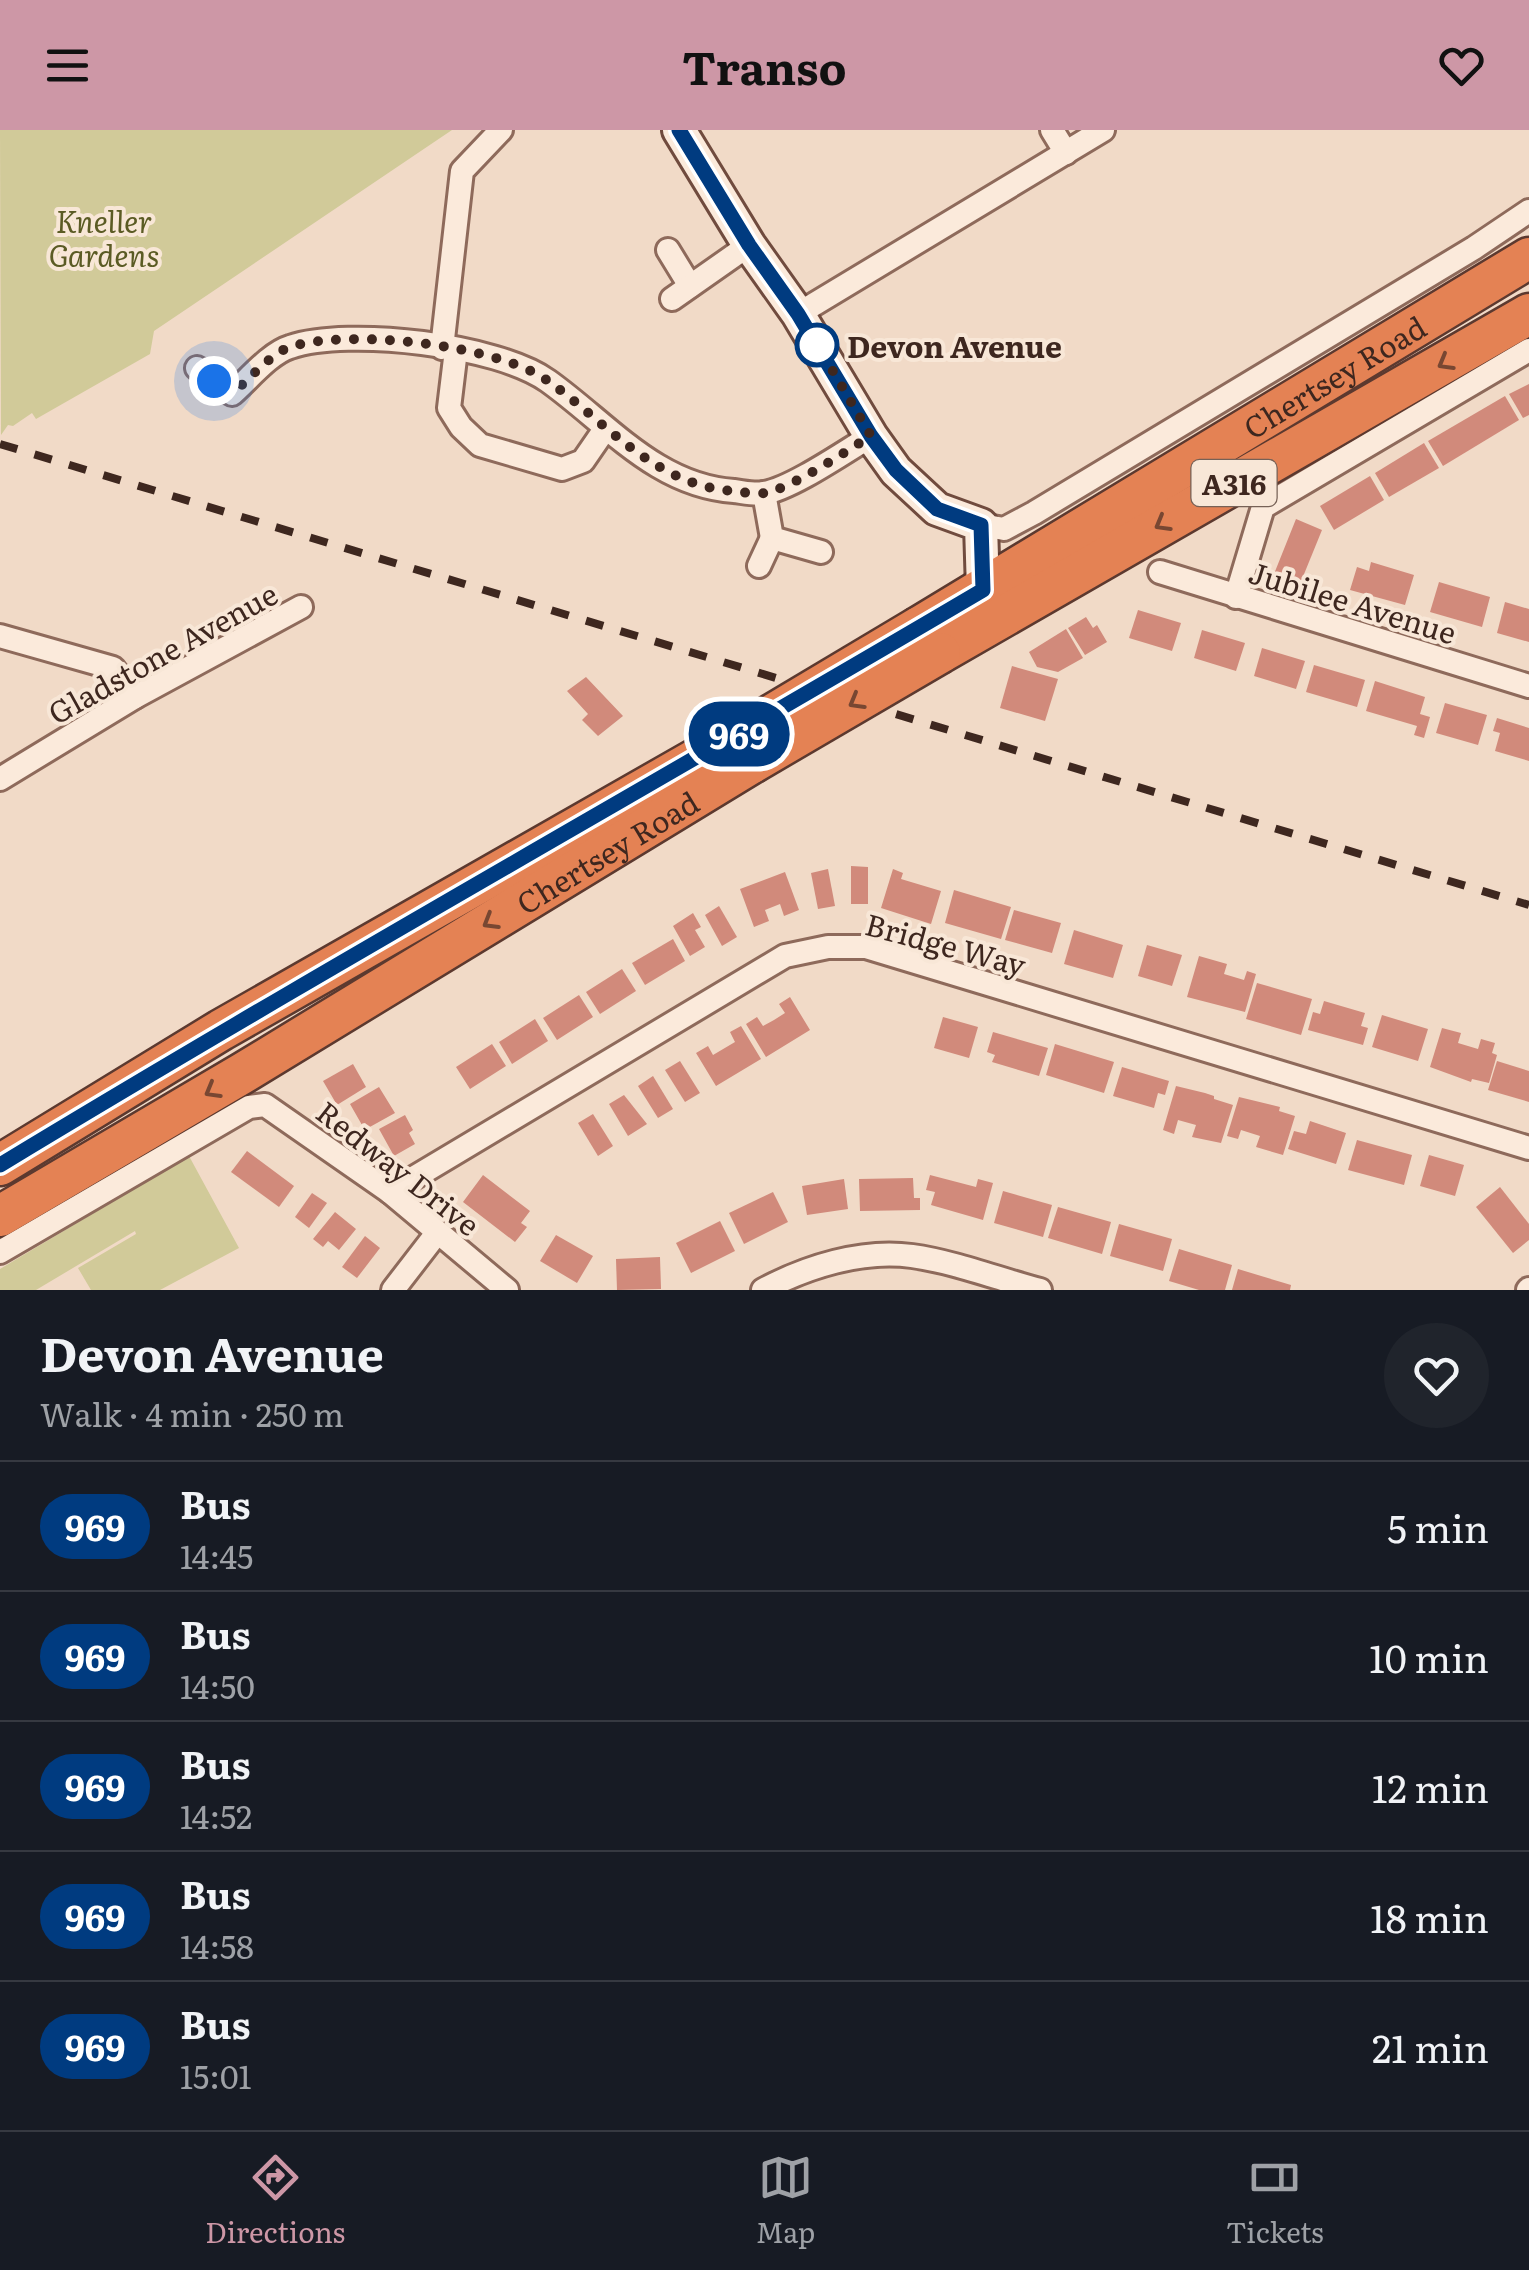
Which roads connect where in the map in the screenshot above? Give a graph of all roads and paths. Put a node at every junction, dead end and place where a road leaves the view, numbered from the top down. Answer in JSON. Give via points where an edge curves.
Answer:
{"nodes":[{"id":1,"x":501,"y":130,"type":"edge"},
{"id":2,"x":679,"y":130,"type":"edge"},
{"id":3,"x":1052,"y":130,"type":"edge"},
{"id":4,"x":1103,"y":130,"type":"edge"},
{"id":5,"x":1066,"y":153,"type":"junction"},
{"id":6,"x":1529,"y":211,"type":"edge"},
{"id":7,"x":749,"y":245,"type":"junction"},
{"id":8,"x":668,"y":250,"type":"dead end"},
{"id":9,"x":1529,"y":258,"type":"edge"},
{"id":10,"x":1483,"y":264,"type":"junction"},
{"id":11,"x":798,"y":314,"type":"junction"},
{"id":12,"x":1529,"y":314,"type":"edge"},
{"id":13,"x":449,"y":349,"type":"junction"},
{"id":14,"x":1529,"y":350,"type":"edge"},
{"id":15,"x":198,"y":368,"type":"dead end"},
{"id":16,"x":604,"y":429,"type":"junction"},
{"id":17,"x":871,"y":436,"type":"junction"},
{"id":18,"x":764,"y":494,"type":"junction"},
{"id":19,"x":981,"y":525,"type":"junction"},
{"id":20,"x":772,"y":538,"type":"junction"},
{"id":21,"x":820,"y":552,"type":"dead end"},
{"id":22,"x":759,"y":566,"type":"dead end"},
{"id":23,"x":1160,"y":572,"type":"dead end"},
{"id":24,"x":983,"y":590,"type":"junction"},
{"id":25,"x":1236,"y":596,"type":"junction"},
{"id":26,"x":301,"y":607,"type":"dead end"},
{"id":27,"x":0,"y":636,"type":"edge"},
{"id":28,"x":929,"y":640,"type":"junction"},
{"id":29,"x":1529,"y":686,"type":"edge"},
{"id":30,"x":136,"y":697,"type":"junction"},
{"id":31,"x":740,"y":752,"type":"junction"},
{"id":32,"x":0,"y":779,"type":"edge"},
{"id":33,"x":1529,"y":1148,"type":"edge"},
{"id":34,"x":0,"y":1165,"type":"edge"},
{"id":35,"x":390,"y":1192,"type":"junction"},
{"id":36,"x":0,"y":1216,"type":"edge"},
{"id":37,"x":436,"y":1232,"type":"junction"},
{"id":38,"x":0,"y":1252,"type":"edge"},
{"id":39,"x":393,"y":1290,"type":"edge"},
{"id":40,"x":507,"y":1290,"type":"edge"},
{"id":41,"x":763,"y":1290,"type":"edge"},
{"id":42,"x":1040,"y":1290,"type":"edge"}],
"edges":[{"from":1,"to":13,"type":"street","via":[[462,171]]},
{"from":2,"to":7,"type":"street"},
{"from":3,"to":5,"type":"street"},
{"from":4,"to":5,"type":"street"},
{"from":5,"to":11,"type":"street"},
{"from":6,"to":10,"type":"street","name":"Chertsey Road"},
{"from":7,"to":8,"type":"street","via":[[681,292]]},
{"from":7,"to":11,"type":"street"},
{"from":9,"to":10,"type":"highway","name":"Chertsey Road","number":"A316"},
{"from":10,"to":19,"type":"street","name":"Chertsey Road","via":[[1034,513],[1004,528]]},
{"from":10,"to":24,"type":"highway","name":"Chertsey Road","number":"A316"},
{"from":11,"to":17,"type":"street"},
{"from":12,"to":28,"type":"highway","name":"Chertsey Road","number":"A316","one_way":true},
{"from":13,"to":15,"type":"street","via":[[348,338],[286,347],[232,394]]},
{"from":13,"to":16,"type":"street","via":[[504,358],[547,380]]},
{"from":13,"to":16,"type":"street","via":[[450,408],[480,445],[562,469],[583,462]]},
{"from":14,"to":25,"type":"street","via":[[1264,507]]},
{"from":16,"to":18,"type":"street","via":[[671,475],[719,490]]},
{"from":17,"to":18,"type":"street"},
{"from":17,"to":19,"type":"street","via":[[937,509]]},
{"from":18,"to":20,"type":"street"},
{"from":19,"to":24,"type":"street"},
{"from":20,"to":21,"type":"street"},
{"from":20,"to":22,"type":"street"},
{"from":23,"to":25,"type":"street","name":"Jubilee Avenue"},
{"from":24,"to":28,"type":"highway","name":"Chertsey Road","number":"A316"},
{"from":25,"to":29,"type":"street","name":"Jubilee Avenue"},
{"from":26,"to":30,"type":"street","name":"Gladstone Avenue"},
{"from":27,"to":30,"type":"street","via":[[113,668]]},
{"from":28,"to":31,"type":"highway","name":"Chertsey Road","number":"A316","bridge":true},
{"from":30,"to":32,"type":"street","name":"Gladstone Avenue"},
{"from":31,"to":34,"type":"highway","name":"Chertsey Road","number":"A316","via":[[221,1030]]},
{"from":31,"to":36,"type":"highway","name":"Chertsey Road","number":"A316","one_way":true,"via":[[243,1073]]},
{"from":33,"to":35,"type":"street","name":"Bridge Way","via":[[866,948],[828,947],[785,956]]},
{"from":35,"to":37,"type":"street","name":"Redway Drive"},
{"from":35,"to":38,"type":"street","name":"Redway Drive","via":[[265,1105],[249,1107]]},
{"from":37,"to":39,"type":"street"},
{"from":37,"to":40,"type":"street","name":"Redway Drive"},
{"from":41,"to":42,"type":"street","via":[[842,1259],[910,1255]]}]}
